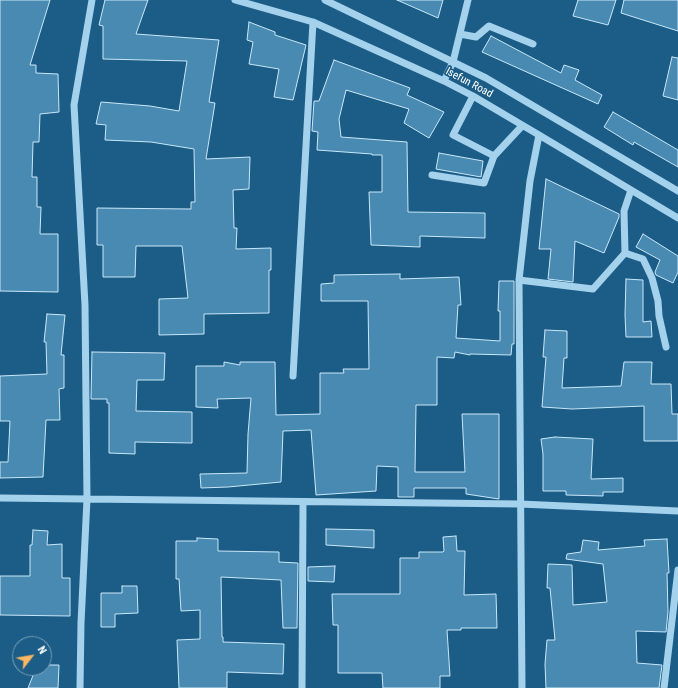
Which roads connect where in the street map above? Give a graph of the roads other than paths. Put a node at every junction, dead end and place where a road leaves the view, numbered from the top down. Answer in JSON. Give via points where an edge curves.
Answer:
{"nodes":[{"id":1,"x":92,"y":0,"type":"edge"},
{"id":2,"x":235,"y":0,"type":"edge"},
{"id":3,"x":325,"y":0,"type":"edge"},
{"id":4,"x":468,"y":0,"type":"edge"},
{"id":5,"x":313,"y":22,"type":"junction"},
{"id":6,"x":460,"y":34,"type":"junction"},
{"id":7,"x":532,"y":44,"type":"dead end"},
{"id":8,"x":453,"y":62,"type":"junction"},
{"id":9,"x":444,"y":81,"type":"junction"},
{"id":10,"x":473,"y":96,"type":"junction"},
{"id":11,"x":522,"y":126,"type":"junction"},
{"id":12,"x":540,"y":135,"type":"junction"},
{"id":13,"x":494,"y":156,"type":"junction"},
{"id":14,"x":432,"y":175,"type":"dead end"},
{"id":15,"x":631,"y":190,"type":"junction"},
{"id":16,"x":678,"y":191,"type":"edge"},
{"id":17,"x":678,"y":218,"type":"edge"},
{"id":18,"x":625,"y":252,"type":"junction"},
{"id":19,"x":520,"y":280,"type":"junction"},
{"id":20,"x":666,"y":348,"type":"dead end"},
{"id":21,"x":293,"y":376,"type":"dead end"},
{"id":22,"x":0,"y":498,"type":"edge"},
{"id":23,"x":87,"y":499,"type":"junction"},
{"id":24,"x":303,"y":503,"type":"junction"},
{"id":25,"x":520,"y":504,"type":"junction"},
{"id":26,"x":678,"y":511,"type":"edge"},
{"id":27,"x":678,"y":570,"type":"edge"},
{"id":28,"x":80,"y":688,"type":"edge"},
{"id":29,"x":302,"y":688,"type":"edge"},
{"id":30,"x":522,"y":688,"type":"edge"},
{"id":31,"x":664,"y":688,"type":"edge"}],
"edges":[{"from":1,"to":23,"type":"street","via":[[74,105],[85,305]]},
{"from":2,"to":5,"type":"street","name":"Isefun Road"},
{"from":3,"to":8,"type":"street","name":"Isefun Road"},
{"from":4,"to":6,"type":"street"},
{"from":5,"to":9,"type":"street","name":"Isefun Road"},
{"from":5,"to":21,"type":"street"},
{"from":6,"to":7,"type":"street","via":[[476,37],[489,26]]},
{"from":6,"to":8,"type":"street"},
{"from":8,"to":9,"type":"street"},
{"from":8,"to":16,"type":"street","name":"Isefun Road","via":[[486,78]]},
{"from":9,"to":10,"type":"street","name":"Isefun Road"},
{"from":10,"to":11,"type":"street","name":"Isefun Road"},
{"from":10,"to":13,"type":"street","via":[[453,135]]},
{"from":11,"to":12,"type":"street","name":"Isefun Road"},
{"from":11,"to":13,"type":"street"},
{"from":12,"to":15,"type":"street","name":"Isefun Road"},
{"from":12,"to":19,"type":"street","via":[[530,181]]},
{"from":13,"to":14,"type":"street","via":[[484,183]]},
{"from":15,"to":17,"type":"street","name":"Isefun Road"},
{"from":15,"to":18,"type":"street","via":[[624,211]]},
{"from":18,"to":19,"type":"street","via":[[593,289]]},
{"from":18,"to":20,"type":"street","via":[[643,259],[652,278]]},
{"from":19,"to":25,"type":"street"},
{"from":22,"to":23,"type":"street"},
{"from":23,"to":24,"type":"street"},
{"from":23,"to":28,"type":"street"},
{"from":24,"to":25,"type":"street"},
{"from":24,"to":29,"type":"street"},
{"from":25,"to":26,"type":"street"},
{"from":25,"to":30,"type":"street"},
{"from":27,"to":31,"type":"street"}]}
